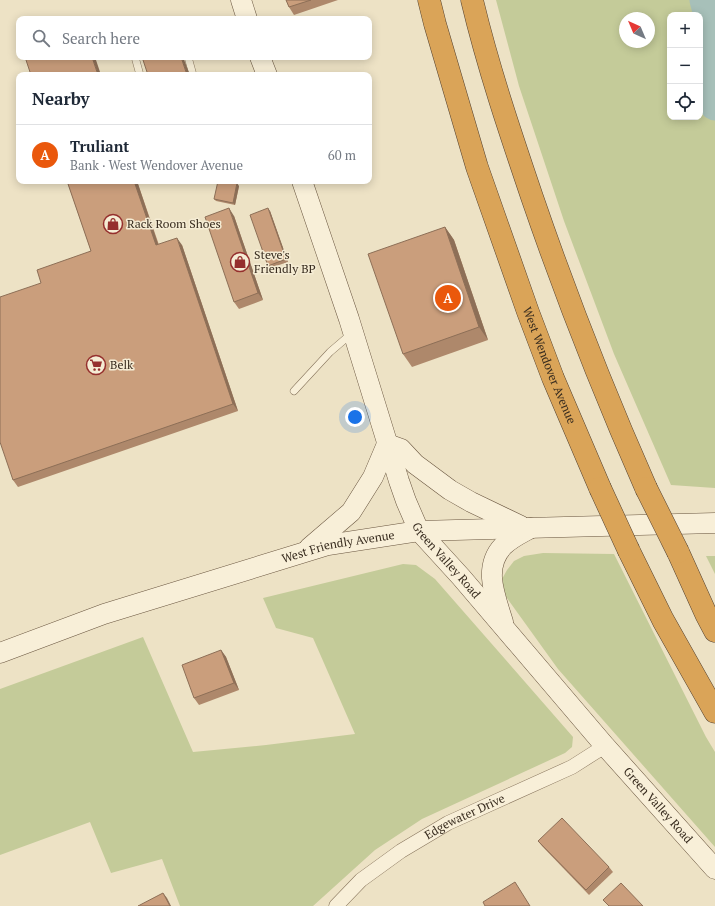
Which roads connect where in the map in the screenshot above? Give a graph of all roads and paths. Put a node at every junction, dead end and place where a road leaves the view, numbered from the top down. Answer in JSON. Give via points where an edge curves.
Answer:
{"nodes":[{"id":1,"x":241,"y":0,"type":"edge"},
{"id":2,"x":429,"y":0,"type":"edge"},
{"id":3,"x":472,"y":0,"type":"edge"},
{"id":4,"x":246,"y":16,"type":"edge"},
{"id":5,"x":136,"y":60,"type":"edge"},
{"id":6,"x":189,"y":60,"type":"edge"},
{"id":7,"x":261,"y":60,"type":"edge"},
{"id":8,"x":139,"y":72,"type":"edge"},
{"id":9,"x":192,"y":72,"type":"edge"},
{"id":10,"x":266,"y":72,"type":"edge"},
{"id":11,"x":303,"y":184,"type":"edge"},
{"id":12,"x":353,"y":333,"type":"junction"},
{"id":13,"x":294,"y":391,"type":"dead end"},
{"id":14,"x":387,"y":444,"type":"junction"},
{"id":15,"x":715,"y":523,"type":"edge"},
{"id":16,"x":528,"y":528,"type":"junction"},
{"id":17,"x":419,"y":531,"type":"junction"},
{"id":18,"x":300,"y":554,"type":"junction"},
{"id":19,"x":681,"y":558,"type":"junction"},
{"id":20,"x":715,"y":606,"type":"edge"},
{"id":21,"x":506,"y":631,"type":"junction"},
{"id":22,"x":715,"y":631,"type":"edge"},
{"id":23,"x":0,"y":653,"type":"edge"},
{"id":24,"x":715,"y":712,"type":"edge"},
{"id":25,"x":605,"y":746,"type":"junction"},
{"id":26,"x":715,"y":869,"type":"edge"},
{"id":27,"x":336,"y":906,"type":"edge"}],
"edges":[{"from":1,"to":4,"type":"main road"},
{"from":2,"to":24,"type":"highway","name":"West Wendover Avenue","bridge":true,"via":[[477,167],[553,378],[629,551],[663,620]]},
{"from":3,"to":19,"type":"highway","bridge":true,"via":[[504,117],[544,232],[646,488]]},
{"from":5,"to":8,"type":"lane"},
{"from":6,"to":9,"type":"lane"},
{"from":7,"to":10,"type":"main road"},
{"from":11,"to":12,"type":"main road","name":"Green Valley Road"},
{"from":12,"to":13,"type":"lane","via":[[330,352]]},
{"from":12,"to":14,"type":"main road","name":"Green Valley Road"},
{"from":14,"to":16,"type":"main road","via":[[401,449],[415,464],[471,502]]},
{"from":14,"to":17,"type":"main road","name":"Green Valley Road"},
{"from":14,"to":18,"type":"main road","via":[[374,476],[351,512],[316,544]]},
{"from":15,"to":16,"type":"main road","name":"West Friendly Avenue"},
{"from":16,"to":17,"type":"main road","name":"West Friendly Avenue"},
{"from":16,"to":21,"type":"main road","via":[[502,547],[492,566],[491,579]]},
{"from":17,"to":18,"type":"main road","name":"West Friendly Avenue","via":[[328,545]]},
{"from":17,"to":21,"type":"main road","name":"Green Valley Road"},
{"from":18,"to":23,"type":"main road","name":"West Friendly Avenue","via":[[104,614]]},
{"from":19,"to":20,"type":"highway"},
{"from":19,"to":22,"type":"highway"},
{"from":21,"to":25,"type":"main road","name":"Green Valley Road"},
{"from":25,"to":26,"type":"main road","name":"Green Valley Road"},
{"from":25,"to":27,"type":"street","name":"Edgewater Drive","via":[[572,767],[448,823],[401,851],[361,880]]}]}
